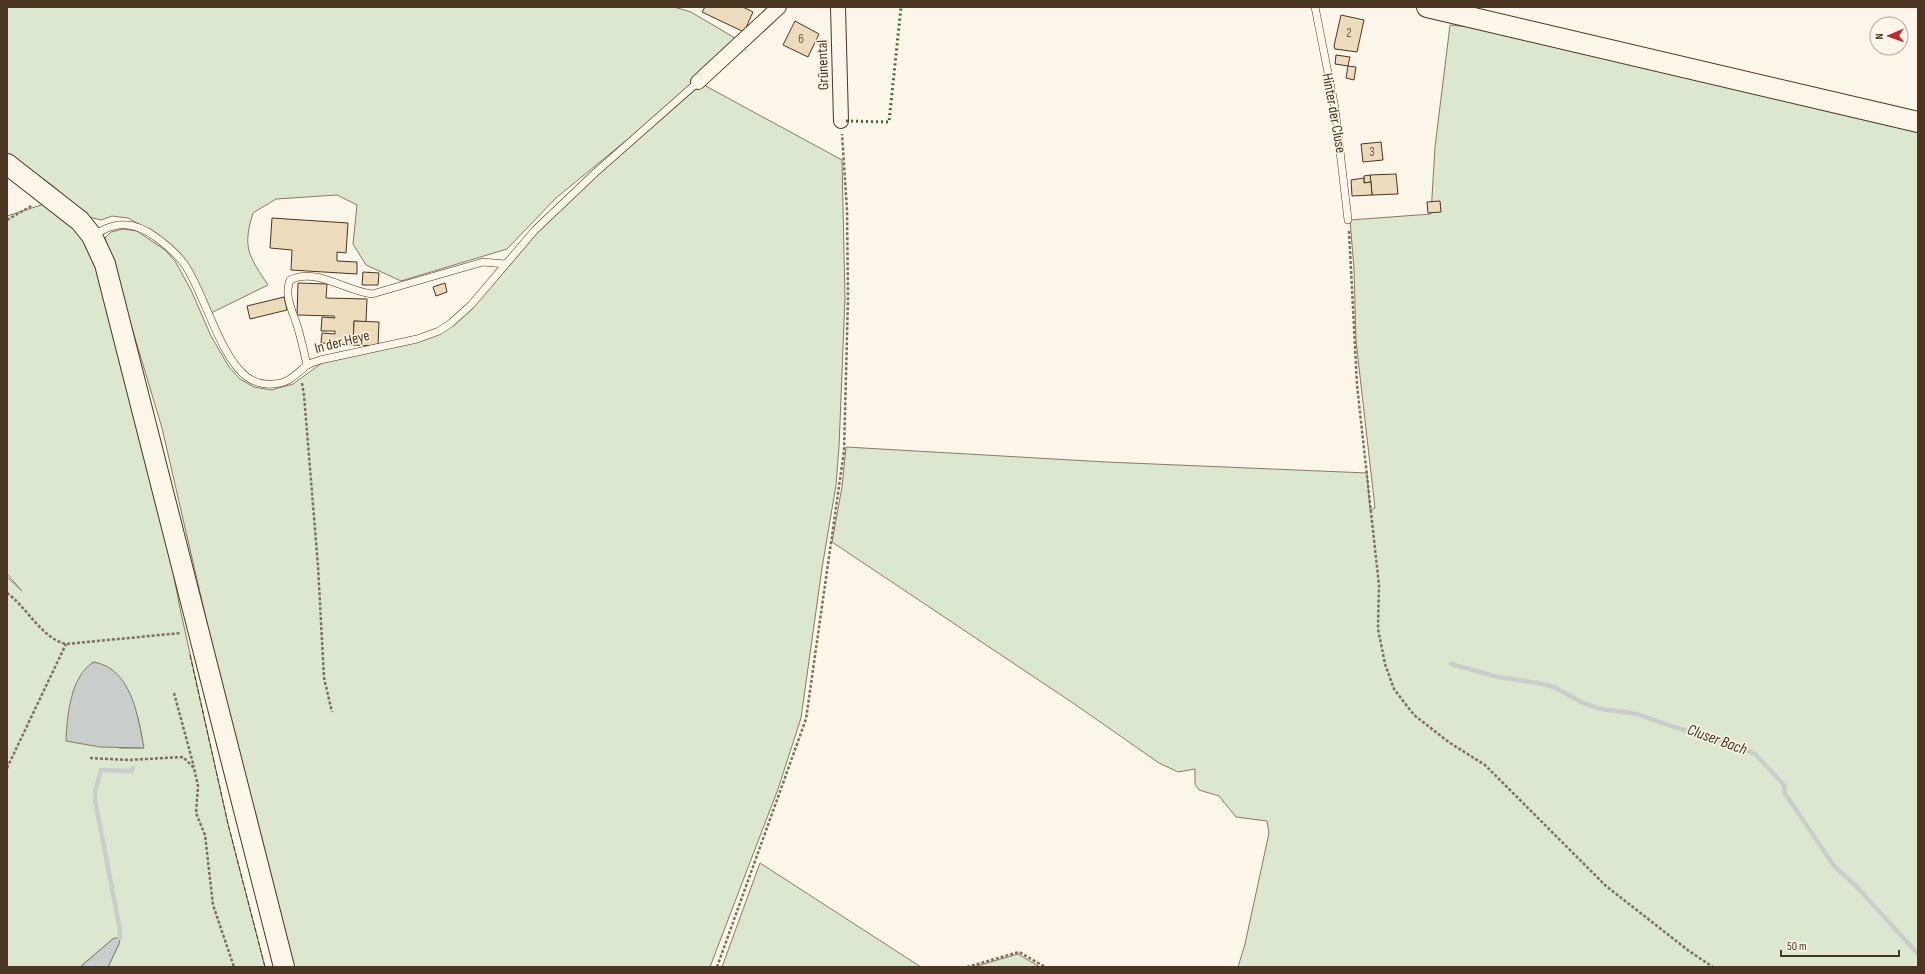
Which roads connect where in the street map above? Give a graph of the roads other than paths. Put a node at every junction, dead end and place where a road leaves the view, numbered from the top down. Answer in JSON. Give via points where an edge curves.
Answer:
{"nodes":[{"id":1,"x":779,"y":7,"type":"edge"},
{"id":2,"x":838,"y":7,"type":"edge"},
{"id":3,"x":1315,"y":7,"type":"edge"},
{"id":4,"x":1427,"y":7,"type":"edge"},
{"id":5,"x":698,"y":82,"type":"joint"},
{"id":6,"x":841,"y":121,"type":"road end"},
{"id":7,"x":1918,"y":122,"type":"edge"},
{"id":8,"x":7,"y":164,"type":"edge"},
{"id":9,"x":1348,"y":220,"type":"road end"},
{"id":10,"x":92,"y":236,"type":"junction"},
{"id":11,"x":505,"y":264,"type":"junction"},
{"id":12,"x":307,"y":365,"type":"junction"},
{"id":13,"x":284,"y":967,"type":"edge"}],
"edges":[{"from":1,"to":5,"type":"street"},
{"from":2,"to":6,"type":"street","name":"Grünental"},
{"from":3,"to":9,"type":"lane","name":"Hinter der Cluse","via":[[1335,108]]},
{"from":4,"to":7,"type":"main road"},
{"from":5,"to":11,"type":"lane","name":"In der Heye","via":[[535,230]]},
{"from":8,"to":10,"type":"main road","via":[[80,221]]},
{"from":10,"to":12,"type":"lane","name":"In der Heye","via":[[109,227],[136,226],[171,249],[186,267],[222,344],[246,376],[262,384],[282,384],[300,373]]},
{"from":10,"to":13,"type":"main road","via":[[105,264],[118,311]]},
{"from":11,"to":12,"type":"lane","name":"In der Heye","via":[[471,305],[439,331],[417,339],[330,356]]},
{"from":11,"to":12,"type":"lane","via":[[483,262],[372,294],[311,276],[298,276],[290,280],[287,289],[291,311]]}]}
